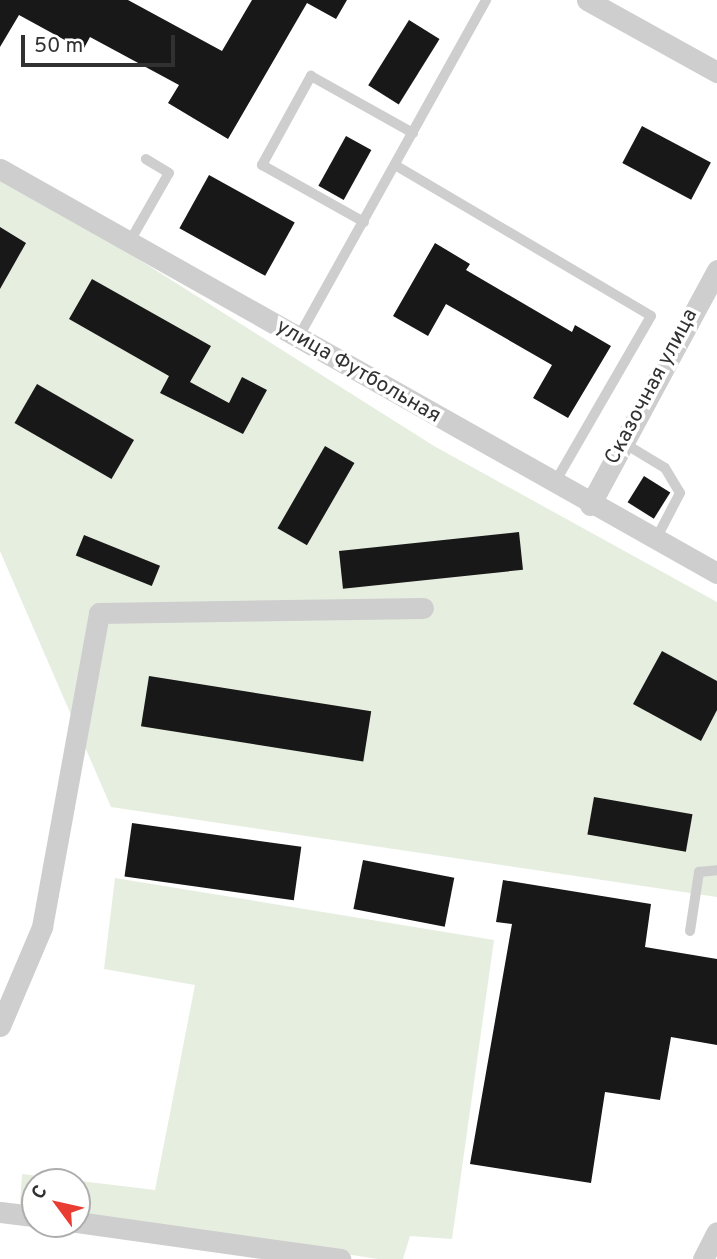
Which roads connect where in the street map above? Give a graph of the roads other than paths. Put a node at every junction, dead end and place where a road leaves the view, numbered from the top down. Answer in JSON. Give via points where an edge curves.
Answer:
{"nodes":[{"id":1,"x":486,"y":0,"type":"edge"},
{"id":2,"x":587,"y":0,"type":"edge"},
{"id":3,"x":717,"y":72,"type":"edge"},
{"id":4,"x":413,"y":133,"type":"junction"},
{"id":5,"x":146,"y":159,"type":"dead end"},
{"id":6,"x":395,"y":165,"type":"junction"},
{"id":7,"x":0,"y":169,"type":"edge"},
{"id":8,"x":364,"y":222,"type":"junction"},
{"id":9,"x":130,"y":241,"type":"junction"},
{"id":10,"x":717,"y":270,"type":"edge"},
{"id":11,"x":298,"y":338,"type":"junction"},
{"id":12,"x":622,"y":442,"type":"junction"},
{"id":13,"x":554,"y":485,"type":"junction"},
{"id":14,"x":590,"y":505,"type":"junction"},
{"id":15,"x":656,"y":539,"type":"junction"},
{"id":16,"x":717,"y":573,"type":"edge"},
{"id":17,"x":423,"y":608,"type":"dead end"},
{"id":18,"x":717,"y":870,"type":"edge"},
{"id":19,"x":690,"y":931,"type":"dead end"},
{"id":20,"x":0,"y":1026,"type":"edge"},
{"id":21,"x":0,"y":1212,"type":"edge"},
{"id":22,"x":21,"y":1214,"type":"edge"},
{"id":23,"x":91,"y":1224,"type":"edge"},
{"id":24,"x":717,"y":1233,"type":"edge"},
{"id":25,"x":340,"y":1259,"type":"edge"},
{"id":26,"x":704,"y":1259,"type":"edge"}],
"edges":[{"from":1,"to":4,"type":"lane"},
{"from":2,"to":3,"type":"street"},
{"from":4,"to":6,"type":"lane"},
{"from":4,"to":8,"type":"lane","via":[[312,76],[262,165]]},
{"from":5,"to":9,"type":"lane","via":[[169,173]]},
{"from":6,"to":8,"type":"lane"},
{"from":6,"to":13,"type":"lane","via":[[651,316]]},
{"from":7,"to":9,"type":"street","name":"улица Футбольная"},
{"from":8,"to":11,"type":"lane"},
{"from":9,"to":11,"type":"street","name":"улица Футбольная"},
{"from":10,"to":12,"type":"street","name":"Сказочная улица"},
{"from":11,"to":13,"type":"street","name":"улица Футбольная"},
{"from":12,"to":14,"type":"street","name":"Сказочная улица"},
{"from":12,"to":15,"type":"lane","via":[[665,468],[680,493]]},
{"from":13,"to":14,"type":"street","name":"улица Футбольная"},
{"from":14,"to":15,"type":"street","name":"улица Футбольная"},
{"from":15,"to":16,"type":"street","name":"улица Футбольная"},
{"from":17,"to":20,"type":"street","via":[[99,613],[42,927]]},
{"from":18,"to":19,"type":"lane","via":[[699,873]]},
{"from":21,"to":22,"type":"street"},
{"from":23,"to":25,"type":"street"},
{"from":24,"to":26,"type":"street"}]}
